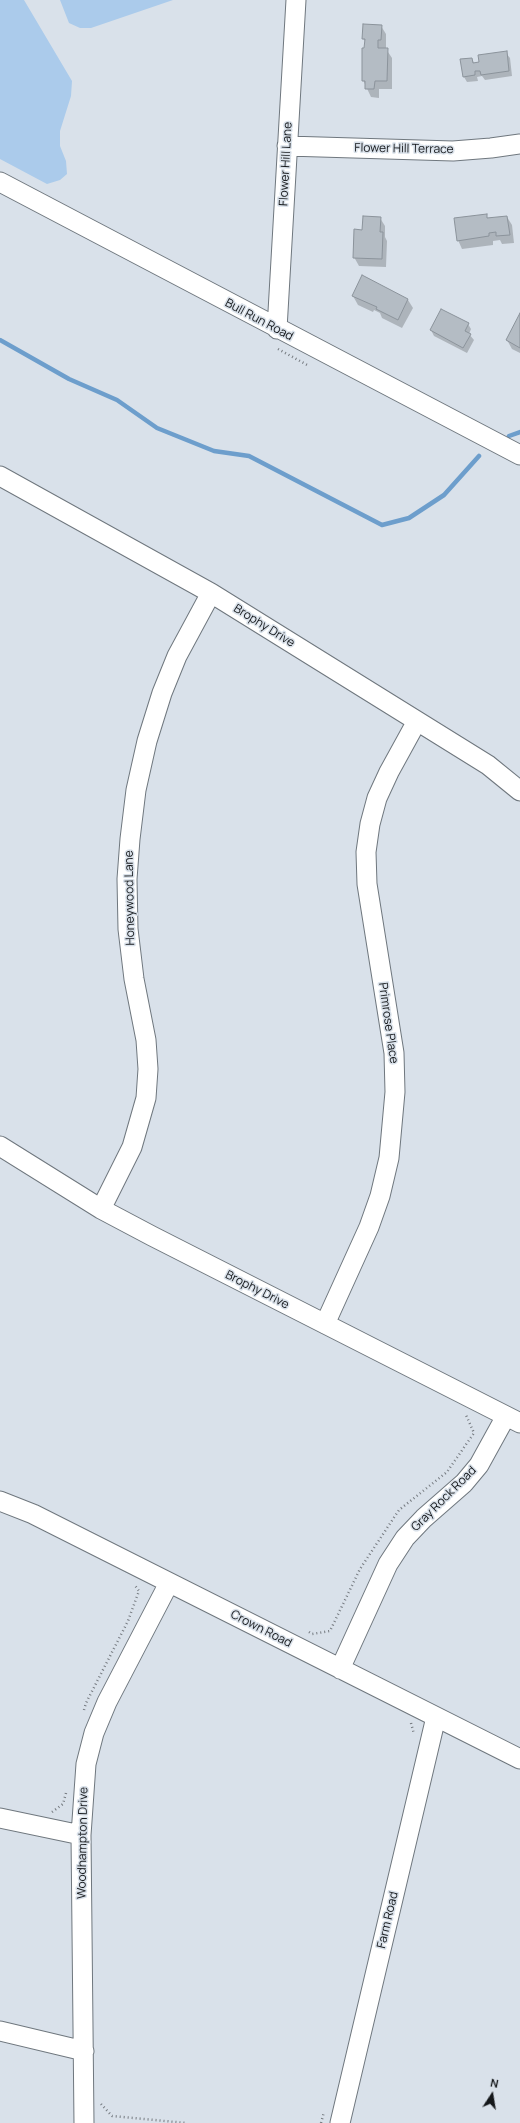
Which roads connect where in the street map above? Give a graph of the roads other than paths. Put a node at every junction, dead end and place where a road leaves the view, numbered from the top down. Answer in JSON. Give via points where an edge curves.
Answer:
{"nodes":[{"id":1,"x":296,"y":0,"type":"edge"},
{"id":2,"x":520,"y":144,"type":"edge"},
{"id":3,"x":287,"y":146,"type":"junction"},
{"id":4,"x":0,"y":182,"type":"edge"},
{"id":5,"x":277,"y":329,"type":"junction"},
{"id":6,"x":520,"y":455,"type":"edge"},
{"id":7,"x":0,"y":476,"type":"edge"},
{"id":8,"x":211,"y":593,"type":"junction"},
{"id":9,"x":417,"y":721,"type":"junction"},
{"id":10,"x":520,"y":791,"type":"edge"},
{"id":11,"x":0,"y":1146,"type":"edge"},
{"id":12,"x":101,"y":1209,"type":"junction"},
{"id":13,"x":325,"y":1324,"type":"junction"},
{"id":14,"x":513,"y":1420,"type":"edge"},
{"id":15,"x":0,"y":1501,"type":"edge"},
{"id":16,"x":169,"y":1583,"type":"junction"},
{"id":17,"x":340,"y":1669,"type":"junction"},
{"id":18,"x":436,"y":1717,"type":"junction"},
{"id":19,"x":520,"y":1759,"type":"edge"},
{"id":20,"x":0,"y":1818,"type":"edge"},
{"id":21,"x":81,"y":1835,"type":"junction"},
{"id":22,"x":0,"y":2031,"type":"edge"},
{"id":23,"x":84,"y":2051,"type":"junction"},
{"id":24,"x":84,"y":2123,"type":"edge"},
{"id":25,"x":340,"y":2123,"type":"edge"}],
"edges":[{"from":1,"to":3,"type":"street","name":"Flower Hill Lane"},
{"from":2,"to":3,"type":"street","name":"Flower Hill Terrace","via":[[453,151]]},
{"from":3,"to":5,"type":"street","name":"Flower Hill Lane"},
{"from":4,"to":5,"type":"street","name":"Bull Run Road"},
{"from":5,"to":6,"type":"street","name":"Bull Run Road"},
{"from":7,"to":8,"type":"street","name":"Brophy Drive"},
{"from":8,"to":9,"type":"street","name":"Brophy Drive"},
{"from":8,"to":12,"type":"street","name":"Honeywood Lane","via":[[177,656],[162,693],[147,741],[136,790],[128,871],[128,929],[134,979],[146,1040],[146,1098],[132,1147]]},
{"from":9,"to":10,"type":"street","name":"Brophy Drive","via":[[488,765]]},
{"from":9,"to":13,"type":"street","name":"Primrose Place","via":[[377,798],[366,852],[367,884],[394,1053],[396,1092],[389,1158],[369,1227]]},
{"from":11,"to":12,"type":"street","name":"Brophy Drive"},
{"from":12,"to":13,"type":"street","name":"Brophy Drive"},
{"from":13,"to":14,"type":"street","name":"Brophy Drive"},
{"from":14,"to":17,"type":"street","name":"Gray Rock Road","via":[[464,1483],[424,1518],[397,1551],[388,1564]]},
{"from":15,"to":16,"type":"street","name":"Crown Road","via":[[33,1514]]},
{"from":16,"to":17,"type":"street","name":"Crown Road"},
{"from":16,"to":21,"type":"street","name":"Woodhampton Drive","via":[[107,1702],[94,1733],[86,1764]]},
{"from":17,"to":18,"type":"street","name":"Crown Road"},
{"from":18,"to":19,"type":"street","name":"Crown Road"},
{"from":18,"to":25,"type":"street","name":"Farm Road"},
{"from":20,"to":21,"type":"street"},
{"from":21,"to":23,"type":"street","name":"Woodhampton Drive"},
{"from":22,"to":23,"type":"street"},
{"from":23,"to":24,"type":"street","name":"Woodhampton Drive"}]}
